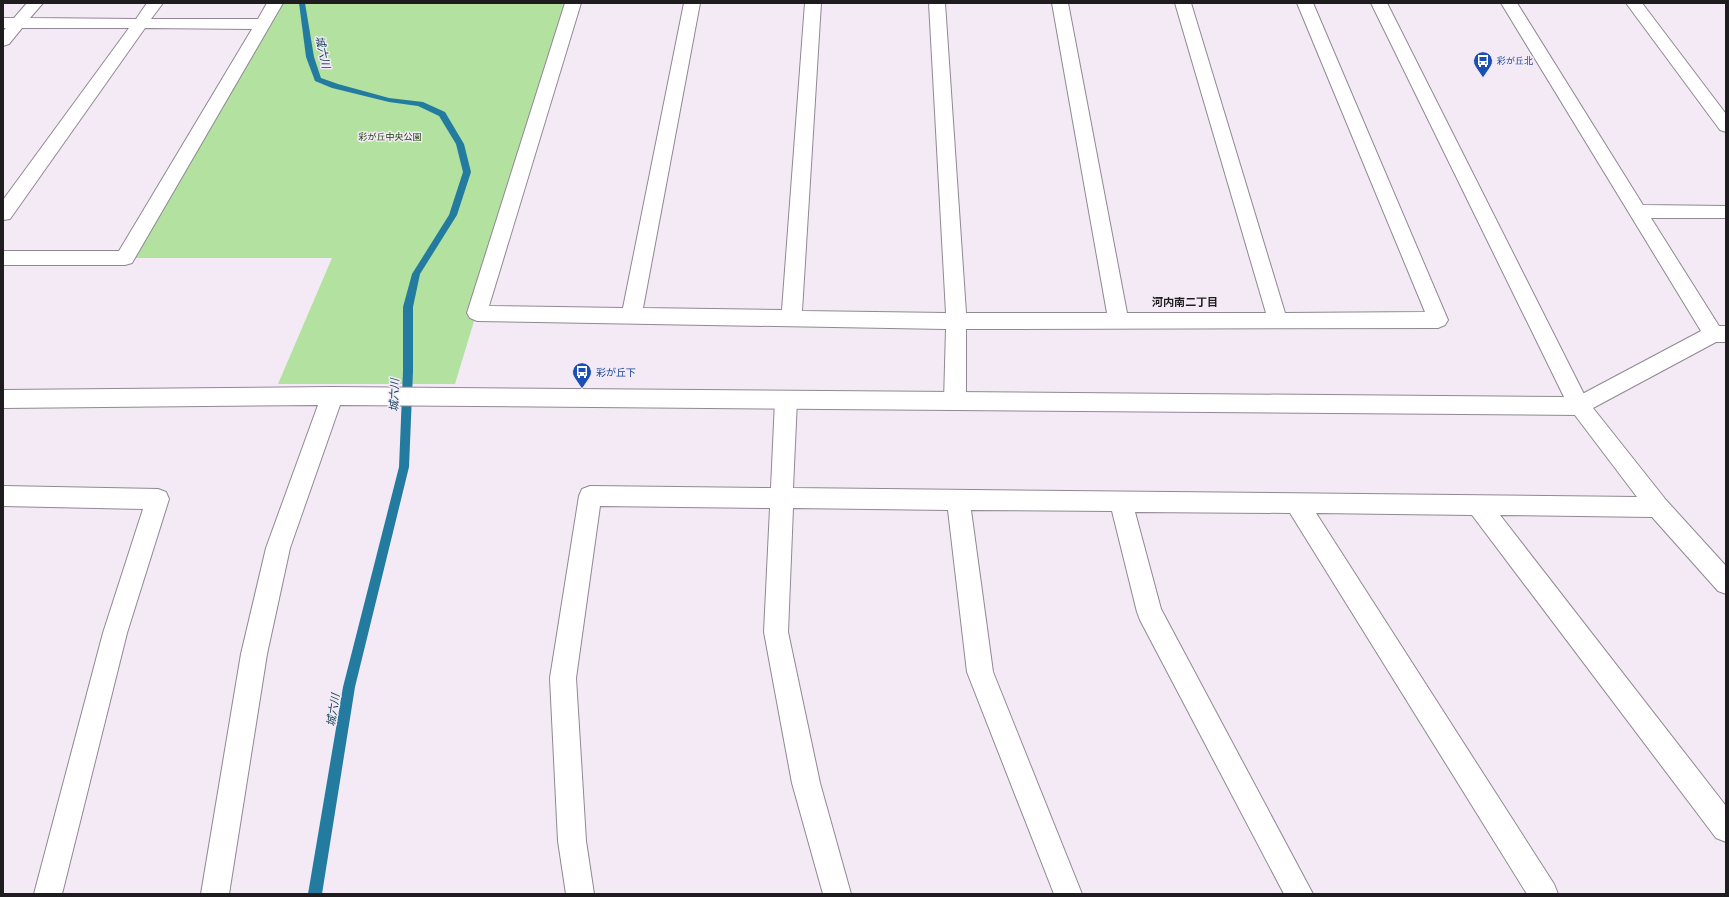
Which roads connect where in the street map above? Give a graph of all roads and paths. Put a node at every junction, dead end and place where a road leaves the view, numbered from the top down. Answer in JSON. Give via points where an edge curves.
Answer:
{"nodes":[{"id":1,"x":35,"y":3,"type":"edge"},
{"id":2,"x":155,"y":3,"type":"edge"},
{"id":3,"x":275,"y":3,"type":"edge"},
{"id":4,"x":573,"y":3,"type":"edge"},
{"id":5,"x":692,"y":3,"type":"edge"},
{"id":6,"x":813,"y":3,"type":"edge"},
{"id":7,"x":937,"y":3,"type":"edge"},
{"id":8,"x":1060,"y":3,"type":"edge"},
{"id":9,"x":1183,"y":3,"type":"edge"},
{"id":10,"x":1305,"y":3,"type":"edge"},
{"id":11,"x":1379,"y":3,"type":"edge"},
{"id":12,"x":1509,"y":3,"type":"edge"},
{"id":13,"x":1634,"y":3,"type":"edge"},
{"id":14,"x":11,"y":23,"type":"edge"},
{"id":15,"x":140,"y":23,"type":"junction"},
{"id":16,"x":262,"y":24,"type":"junction"},
{"id":17,"x":3,"y":41,"type":"edge"},
{"id":18,"x":1726,"y":126,"type":"edge"},
{"id":19,"x":1639,"y":212,"type":"junction"},
{"id":20,"x":1726,"y":212,"type":"edge"},
{"id":21,"x":3,"y":214,"type":"edge"},
{"id":22,"x":3,"y":258,"type":"edge"},
{"id":23,"x":632,"y":315,"type":"junction"},
{"id":24,"x":792,"y":317,"type":"junction"},
{"id":25,"x":1118,"y":320,"type":"junction"},
{"id":26,"x":956,"y":321,"type":"junction"},
{"id":27,"x":1278,"y":321,"type":"junction"},
{"id":28,"x":1720,"y":334,"type":"edge"},
{"id":29,"x":332,"y":396,"type":"junction"},
{"id":30,"x":3,"y":399,"type":"edge"},
{"id":31,"x":786,"y":400,"type":"junction"},
{"id":32,"x":955,"y":401,"type":"junction"},
{"id":33,"x":1579,"y":406,"type":"junction"},
{"id":34,"x":3,"y":496,"type":"edge"},
{"id":35,"x":781,"y":498,"type":"junction"},
{"id":36,"x":958,"y":500,"type":"junction"},
{"id":37,"x":1121,"y":501,"type":"junction"},
{"id":38,"x":1297,"y":504,"type":"junction"},
{"id":39,"x":1478,"y":505,"type":"junction"},
{"id":40,"x":1658,"y":507,"type":"junction"},
{"id":41,"x":1726,"y":583,"type":"edge"},
{"id":42,"x":1726,"y":828,"type":"edge"},
{"id":43,"x":48,"y":894,"type":"edge"},
{"id":44,"x":215,"y":894,"type":"edge"},
{"id":45,"x":580,"y":894,"type":"edge"},
{"id":46,"x":836,"y":894,"type":"edge"},
{"id":47,"x":1068,"y":894,"type":"edge"},
{"id":48,"x":1299,"y":894,"type":"edge"},
{"id":49,"x":1544,"y":894,"type":"edge"}],
"edges":[{"from":1,"to":14,"type":"street"},
{"from":2,"to":15,"type":"street"},
{"from":3,"to":16,"type":"street"},
{"from":4,"to":23,"type":"street","via":[[477,313]]},
{"from":5,"to":23,"type":"street"},
{"from":6,"to":24,"type":"street"},
{"from":7,"to":26,"type":"street"},
{"from":8,"to":25,"type":"street"},
{"from":9,"to":27,"type":"street"},
{"from":10,"to":27,"type":"street","via":[[1438,320]]},
{"from":11,"to":33,"type":"street"},
{"from":12,"to":19,"type":"street"},
{"from":13,"to":18,"type":"street"},
{"from":14,"to":15,"type":"street"},
{"from":14,"to":17,"type":"street"},
{"from":15,"to":16,"type":"street"},
{"from":15,"to":21,"type":"street"},
{"from":16,"to":22,"type":"street","via":[[125,258]]},
{"from":19,"to":20,"type":"street"},
{"from":19,"to":28,"type":"street"},
{"from":23,"to":24,"type":"street"},
{"from":24,"to":26,"type":"street"},
{"from":25,"to":26,"type":"street"},
{"from":25,"to":27,"type":"street"},
{"from":26,"to":32,"type":"street"},
{"from":28,"to":33,"type":"street"},
{"from":29,"to":30,"type":"street"},
{"from":29,"to":31,"type":"street"},
{"from":29,"to":44,"type":"street","via":[[278,548],[254,654]]},
{"from":31,"to":32,"type":"street"},
{"from":31,"to":35,"type":"street"},
{"from":32,"to":33,"type":"street"},
{"from":33,"to":40,"type":"street"},
{"from":34,"to":43,"type":"street","via":[[158,499],[115,633]]},
{"from":35,"to":36,"type":"street"},
{"from":35,"to":45,"type":"street","via":[[590,496],[563,678],[572,841]]},
{"from":35,"to":46,"type":"street","via":[[776,632],[806,783]]},
{"from":36,"to":37,"type":"street"},
{"from":36,"to":47,"type":"street","via":[[980,672]]},
{"from":37,"to":38,"type":"street"},
{"from":37,"to":48,"type":"street","via":[[1149,612]]},
{"from":38,"to":39,"type":"street"},
{"from":38,"to":49,"type":"street"},
{"from":39,"to":40,"type":"street"},
{"from":39,"to":42,"type":"street"},
{"from":40,"to":41,"type":"street"}]}
